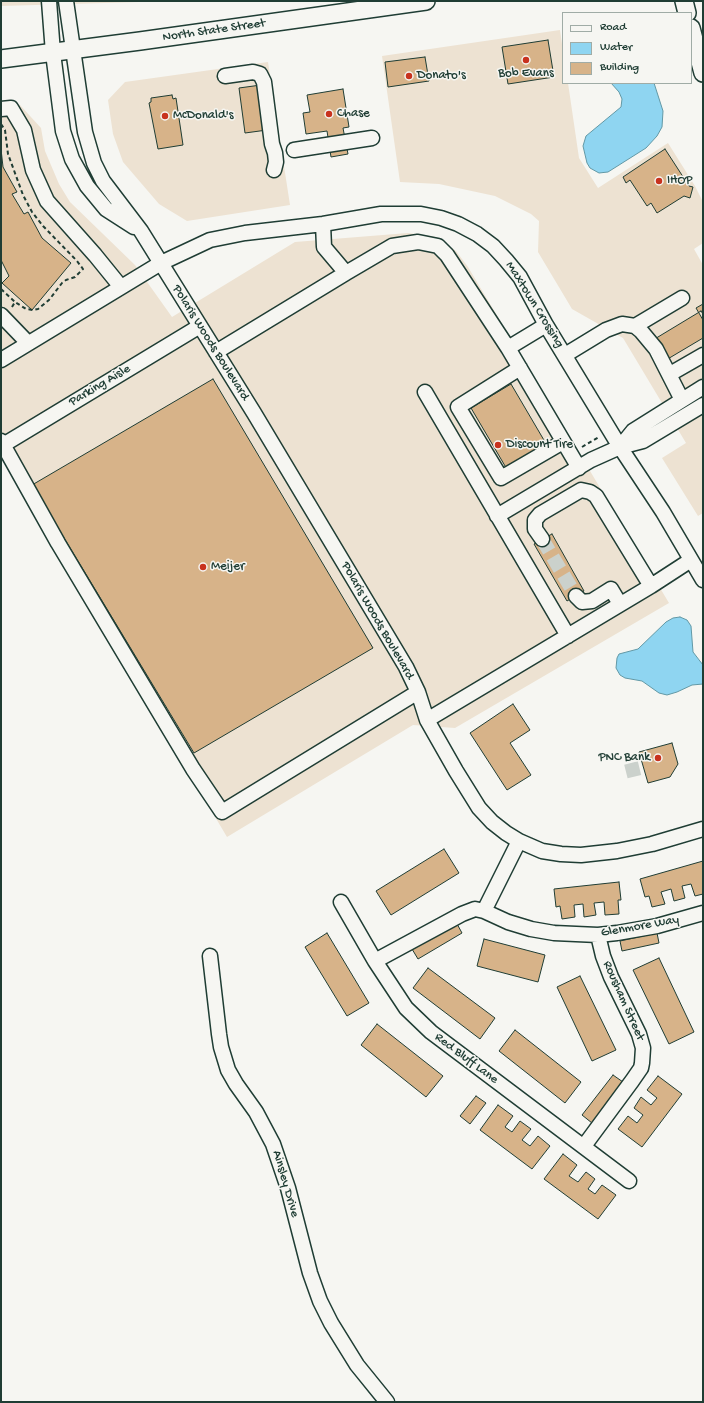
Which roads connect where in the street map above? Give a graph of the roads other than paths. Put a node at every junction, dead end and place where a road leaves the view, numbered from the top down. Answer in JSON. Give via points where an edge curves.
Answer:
{"nodes":[{"id":1,"x":49,"y":1,"type":"edge"},
{"id":2,"x":66,"y":1,"type":"edge"},
{"id":3,"x":426,"y":1,"type":"edge"},
{"id":4,"x":684,"y":1,"type":"edge"},
{"id":5,"x":687,"y":12,"type":"edge"},
{"id":6,"x":692,"y":32,"type":"edge"},
{"id":7,"x":72,"y":51,"type":"junction"},
{"id":8,"x":53,"y":53,"type":"junction"},
{"id":9,"x":1,"y":59,"type":"edge"},
{"id":10,"x":703,"y":73,"type":"edge"},
{"id":11,"x":225,"y":76,"type":"dead end"},
{"id":12,"x":1,"y":109,"type":"edge"},
{"id":13,"x":372,"y":138,"type":"dead end"},
{"id":14,"x":294,"y":150,"type":"dead end"},
{"id":15,"x":275,"y":176,"type":"dead end"},
{"id":16,"x":323,"y":224,"type":"junction"},
{"id":17,"x":141,"y":231,"type":"junction"},
{"id":18,"x":161,"y":263,"type":"junction"},
{"id":19,"x":346,"y":273,"type":"junction"},
{"id":20,"x":121,"y":287,"type":"junction"},
{"id":21,"x":682,"y":298,"type":"dead end"},
{"id":22,"x":3,"y":317,"type":"edge"},
{"id":23,"x":546,"y":325,"type":"junction"},
{"id":24,"x":200,"y":326,"type":"junction"},
{"id":25,"x":635,"y":326,"type":"junction"},
{"id":26,"x":28,"y":343,"type":"junction"},
{"id":27,"x":508,"y":348,"type":"junction"},
{"id":28,"x":216,"y":352,"type":"junction"},
{"id":29,"x":565,"y":355,"type":"junction"},
{"id":30,"x":703,"y":355,"type":"edge"},
{"id":31,"x":1,"y":360,"type":"edge"},
{"id":32,"x":520,"y":368,"type":"junction"},
{"id":33,"x":670,"y":374,"type":"junction"},
{"id":34,"x":703,"y":388,"type":"edge"},
{"id":35,"x":425,"y":392,"type":"dead end"},
{"id":36,"x":682,"y":400,"type":"junction"},
{"id":37,"x":703,"y":405,"type":"edge"},
{"id":38,"x":563,"y":442,"type":"junction"},
{"id":39,"x":2,"y":443,"type":"edge"},
{"id":40,"x":620,"y":447,"type":"junction"},
{"id":41,"x":579,"y":468,"type":"junction"},
{"id":42,"x":496,"y":473,"type":"junction"},
{"id":43,"x":478,"y":484,"type":"junction"},
{"id":44,"x":497,"y":516,"type":"junction"},
{"id":45,"x":542,"y":539,"type":"tunnel mouth"},
{"id":46,"x":691,"y":560,"type":"junction"},
{"id":47,"x":703,"y":580,"type":"edge"},
{"id":48,"x":651,"y":586,"type":"junction"},
{"id":49,"x":576,"y":596,"type":"dead end"},
{"id":50,"x":620,"y":604,"type":"junction"},
{"id":51,"x":568,"y":636,"type":"junction"},
{"id":52,"x":418,"y":692,"type":"junction"},
{"id":53,"x":427,"y":720,"type":"junction"},
{"id":54,"x":703,"y":829,"type":"edge"},
{"id":55,"x":519,"y":841,"type":"junction"},
{"id":56,"x":342,"y":902,"type":"dead end"},
{"id":57,"x":484,"y":911,"type":"junction"},
{"id":58,"x":703,"y":913,"type":"edge"},
{"id":59,"x":598,"y":935,"type":"junction"},
{"id":60,"x":210,"y":956,"type":"dead end"},
{"id":61,"x":375,"y":961,"type":"junction"},
{"id":62,"x":584,"y":1146,"type":"junction"},
{"id":63,"x":629,"y":1181,"type":"dead end"},
{"id":64,"x":387,"y":1402,"type":"edge"}],
"edges":[{"from":1,"to":8,"type":"street","name":"Polaris Woods Boulevard"},
{"from":2,"to":7,"type":"street","name":"Polaris Woods Boulevard"},
{"from":3,"to":7,"type":"main road","name":"North State Street"},
{"from":4,"to":5,"type":"main road"},
{"from":6,"to":10,"type":"main road"},
{"from":7,"to":8,"type":"main road","name":"North State Street"},
{"from":7,"to":17,"type":"street","name":"Polaris Woods Boulevard","via":[[84,132],[94,163],[103,181]]},
{"from":8,"to":9,"type":"main road","name":"North State Street"},
{"from":8,"to":17,"type":"street","name":"Polaris Woods Boulevard","via":[[63,131],[72,159],[87,186],[106,209]]},
{"from":11,"to":15,"type":"street","via":[[254,72],[260,74],[264,82],[275,153]]},
{"from":12,"to":20,"type":"street","via":[[11,108],[24,130],[33,170],[47,201]]},
{"from":13,"to":14,"type":"street"},
{"from":16,"to":18,"type":"street","name":"Maxtown Crossing","via":[[219,238]]},
{"from":16,"to":19,"type":"street","via":[[324,247]]},
{"from":16,"to":23,"type":"street","name":"Maxtown Crossing","via":[[381,214],[421,214],[458,224],[493,246],[506,260],[520,277]]},
{"from":17,"to":18,"type":"street","name":"Polaris Woods Boulevard"},
{"from":18,"to":20,"type":"street"},
{"from":18,"to":24,"type":"street","name":"Polaris Woods Boulevard"},
{"from":19,"to":27,"type":"street","via":[[392,246],[418,242],[438,246],[447,255]]},
{"from":19,"to":28,"type":"street"},
{"from":20,"to":26,"type":"street"},
{"from":21,"to":25,"type":"street"},
{"from":22,"to":26,"type":"street"},
{"from":23,"to":27,"type":"street"},
{"from":23,"to":29,"type":"street","name":"Maxtown Crossing"},
{"from":24,"to":28,"type":"street","name":"Polaris Woods Boulevard"},
{"from":24,"to":39,"type":"street","name":"Parking Aisle"},
{"from":25,"to":29,"type":"street","via":[[622,324],[606,330]]},
{"from":25,"to":33,"type":"street","via":[[656,349]]},
{"from":26,"to":31,"type":"street"},
{"from":27,"to":32,"type":"street"},
{"from":28,"to":52,"type":"street","name":"Polaris Woods Boulevard","via":[[400,657]]},
{"from":29,"to":40,"type":"street","name":"Maxtown Crossing"},
{"from":30,"to":33,"type":"street"},
{"from":32,"to":38,"type":"street"},
{"from":32,"to":42,"type":"street","via":[[458,407]]},
{"from":33,"to":36,"type":"street"},
{"from":34,"to":36,"type":"street"},
{"from":35,"to":43,"type":"street"},
{"from":36,"to":40,"type":"street","via":[[633,431]]},
{"from":37,"to":40,"type":"street","via":[[643,442]]},
{"from":38,"to":41,"type":"street"},
{"from":38,"to":42,"type":"street","via":[[501,478]]},
{"from":39,"to":52,"type":"street","via":[[70,563],[193,769],[222,812]]},
{"from":40,"to":41,"type":"street"},
{"from":40,"to":46,"type":"street","name":"Maxtown Crossing"},
{"from":41,"to":44,"type":"street"},
{"from":42,"to":43,"type":"street"},
{"from":43,"to":44,"type":"street"},
{"from":44,"to":51,"type":"street"},
{"from":45,"to":48,"type":"street","via":[[535,529],[535,520],[540,514],[581,490],[590,492],[596,496]]},
{"from":46,"to":47,"type":"street","name":"Maxtown Crossing"},
{"from":46,"to":48,"type":"street"},
{"from":48,"to":50,"type":"street"},
{"from":49,"to":50,"type":"street","via":[[582,602],[592,601],[611,590]]},
{"from":50,"to":51,"type":"street"},
{"from":51,"to":53,"type":"street"},
{"from":52,"to":53,"type":"street","name":"Polaris Woods Boulevard"},
{"from":53,"to":55,"type":"street","name":"Polaris Woods Boulevard","via":[[479,808],[492,822]]},
{"from":54,"to":55,"type":"street","name":"Polaris Woods Boulevard","via":[[652,844],[581,855],[542,851]]},
{"from":55,"to":57,"type":"street"},
{"from":56,"to":61,"type":"street","name":"Red Bluff Lane"},
{"from":57,"to":59,"type":"street","name":"Glenmore Way","via":[[531,929]]},
{"from":57,"to":61,"type":"street","via":[[475,909],[462,914]]},
{"from":58,"to":59,"type":"street","name":"Glenmore Way","via":[[657,926]]},
{"from":59,"to":62,"type":"street","name":"Rousham Street","via":[[611,977],[639,1034],[643,1048],[641,1068]]},
{"from":60,"to":64,"type":"street","name":"Ainsley Drive","via":[[221,1047],[228,1070],[256,1112],[273,1144],[320,1301],[357,1365]]},
{"from":61,"to":62,"type":"street","name":"Red Bluff Lane","via":[[406,1008],[431,1032]]},
{"from":62,"to":63,"type":"street","name":"Red Bluff Lane"}]}
